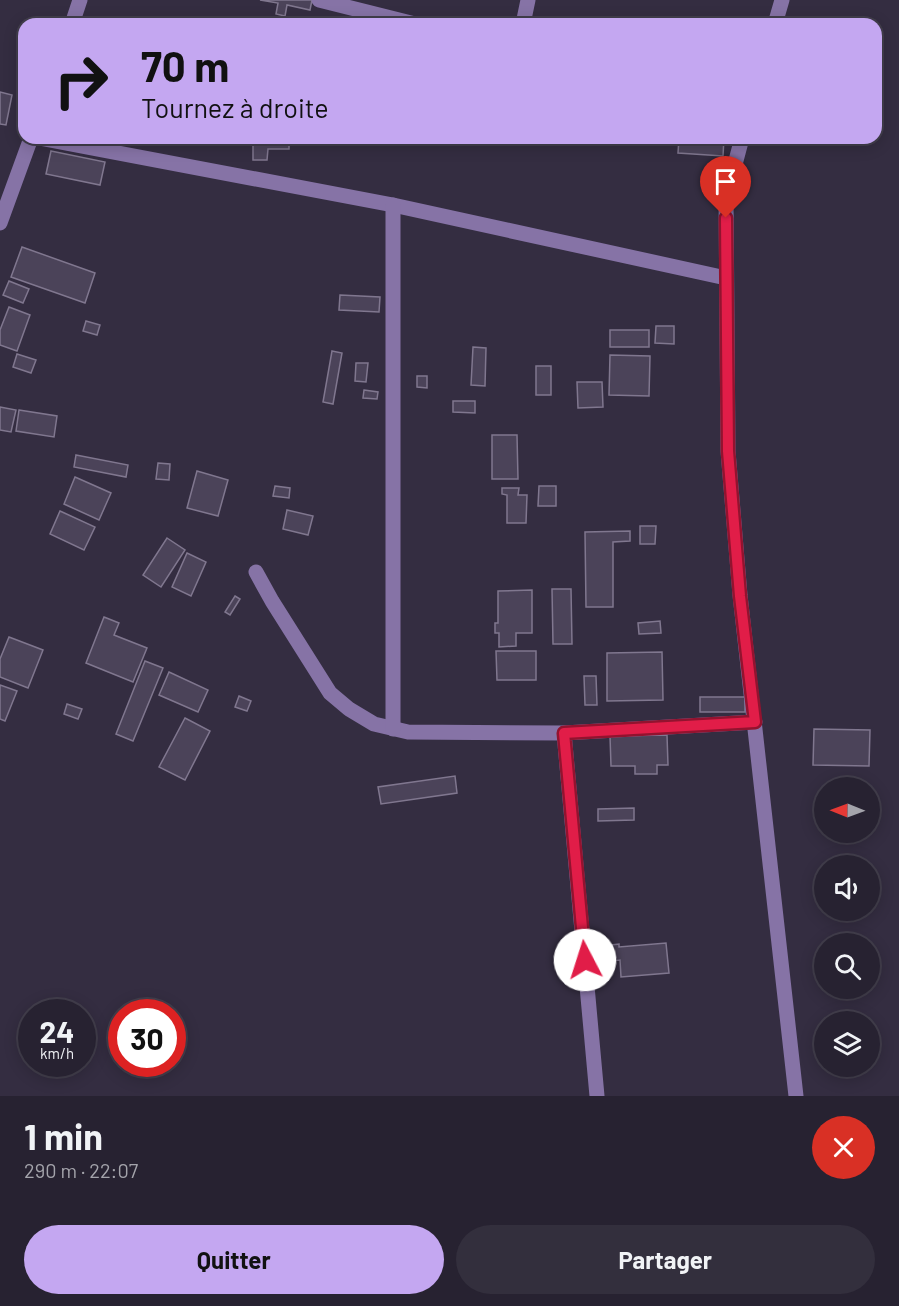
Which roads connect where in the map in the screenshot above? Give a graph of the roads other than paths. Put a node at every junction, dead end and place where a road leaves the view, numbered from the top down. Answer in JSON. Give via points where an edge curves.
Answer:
{"nodes":[{"id":1,"x":80,"y":0,"type":"edge"},
{"id":2,"x":319,"y":0,"type":"edge"},
{"id":3,"x":528,"y":0,"type":"edge"},
{"id":4,"x":782,"y":0,"type":"edge"},
{"id":5,"x":74,"y":18,"type":"edge"},
{"id":6,"x":391,"y":18,"type":"edge"},
{"id":7,"x":524,"y":18,"type":"edge"},
{"id":8,"x":777,"y":18,"type":"edge"},
{"id":9,"x":29,"y":144,"type":"edge"},
{"id":10,"x":71,"y":144,"type":"edge"},
{"id":11,"x":740,"y":144,"type":"edge"},
{"id":12,"x":393,"y":205,"type":"junction"},
{"id":13,"x":0,"y":223,"type":"edge"},
{"id":14,"x":726,"y":278,"type":"junction"},
{"id":15,"x":256,"y":572,"type":"dead end"},
{"id":16,"x":755,"y":722,"type":"junction"},
{"id":17,"x":393,"y":729,"type":"junction"},
{"id":18,"x":564,"y":733,"type":"junction"},
{"id":19,"x":597,"y":1096,"type":"edge"},
{"id":20,"x":796,"y":1096,"type":"edge"}],
"edges":[{"from":1,"to":5,"type":"street"},
{"from":2,"to":6,"type":"street"},
{"from":3,"to":7,"type":"street"},
{"from":4,"to":8,"type":"street"},
{"from":9,"to":13,"type":"street"},
{"from":10,"to":12,"type":"street"},
{"from":11,"to":14,"type":"street","via":[[726,198]]},
{"from":12,"to":14,"type":"street"},
{"from":12,"to":17,"type":"street"},
{"from":14,"to":16,"type":"street","via":[[728,451]]},
{"from":15,"to":17,"type":"street","via":[[330,693],[374,724]]},
{"from":16,"to":18,"type":"street"},
{"from":16,"to":20,"type":"street"},
{"from":17,"to":18,"type":"street"},
{"from":18,"to":19,"type":"street"}]}
